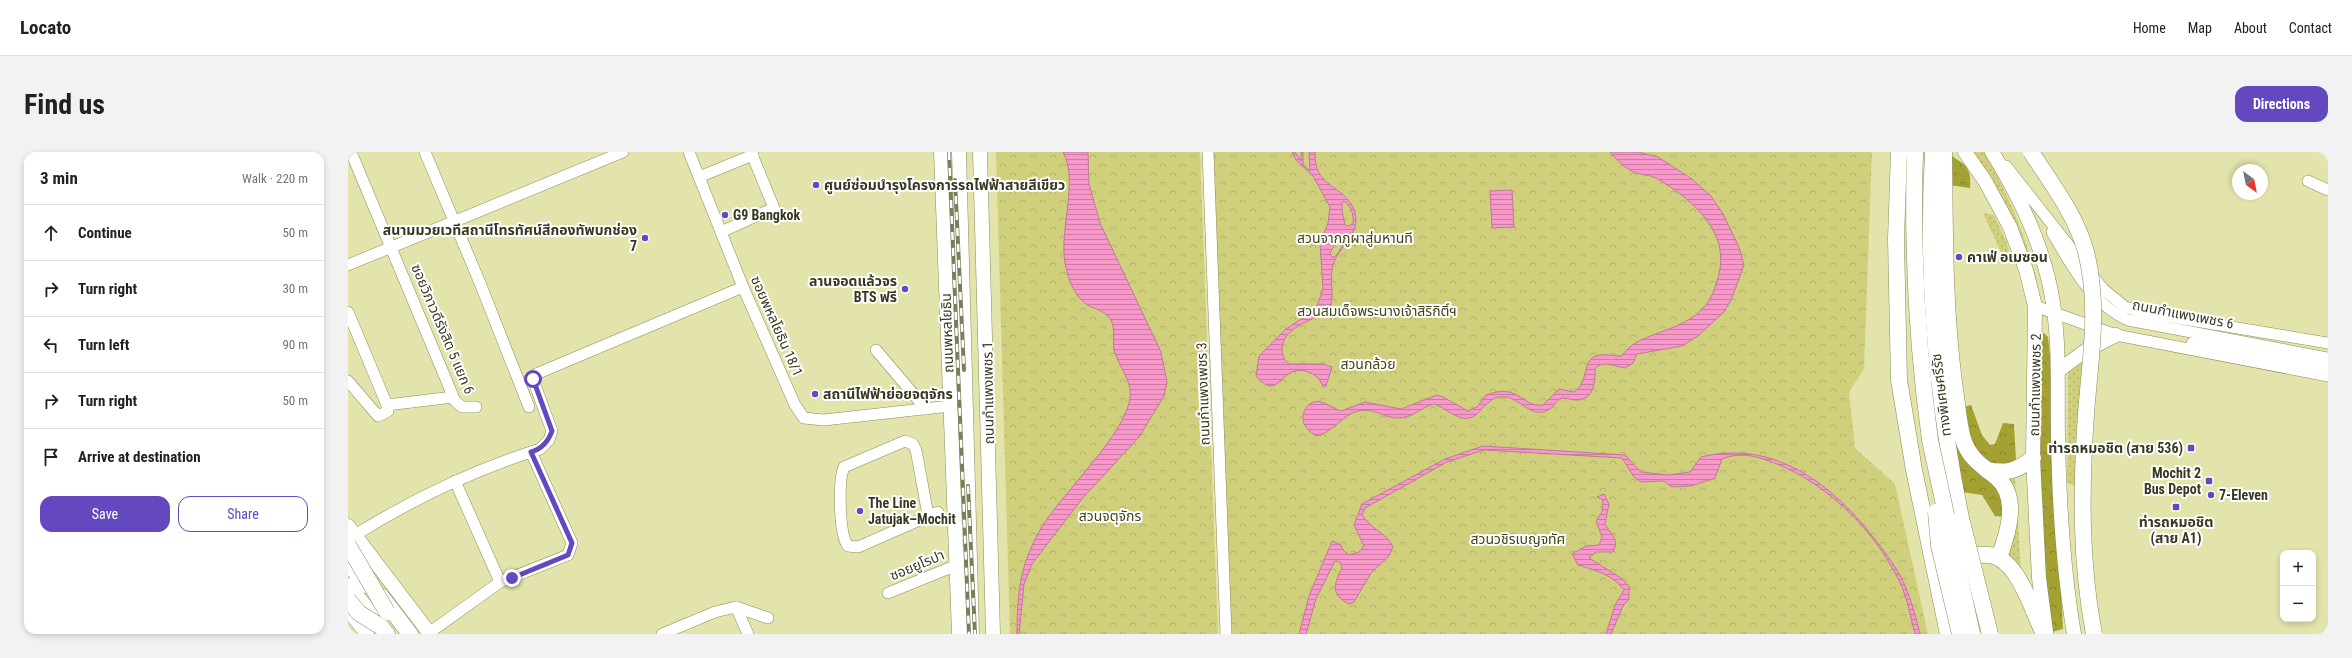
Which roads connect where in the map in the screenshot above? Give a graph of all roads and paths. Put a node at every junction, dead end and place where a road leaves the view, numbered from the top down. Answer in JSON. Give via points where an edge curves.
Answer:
{"nodes":[{"id":1,"x":351,"y":152,"type":"edge"},
{"id":2,"x":425,"y":152,"type":"edge"},
{"id":3,"x":623,"y":152,"type":"edge"},
{"id":4,"x":689,"y":152,"type":"edge"},
{"id":5,"x":940,"y":152,"type":"edge"},
{"id":6,"x":959,"y":152,"type":"edge"},
{"id":7,"x":980,"y":152,"type":"edge"},
{"id":8,"x":1208,"y":152,"type":"edge"},
{"id":9,"x":1899,"y":152,"type":"edge"},
{"id":10,"x":1915,"y":152,"type":"edge"},
{"id":11,"x":1933,"y":152,"type":"edge"},
{"id":12,"x":1944,"y":152,"type":"edge"},
{"id":13,"x":1965,"y":152,"type":"edge"},
{"id":14,"x":1992,"y":152,"type":"edge"},
{"id":15,"x":1996,"y":152,"type":"edge"},
{"id":16,"x":2031,"y":152,"type":"edge"},
{"id":17,"x":752,"y":154,"type":"edge"},
{"id":18,"x":699,"y":177,"type":"junction"},
{"id":19,"x":2308,"y":181,"type":"dead end"},
{"id":20,"x":2328,"y":190,"type":"edge"},
{"id":21,"x":2038,"y":209,"type":"junction"},
{"id":22,"x":454,"y":221,"type":"junction"},
{"id":23,"x":721,"y":232,"type":"junction"},
{"id":24,"x":391,"y":246,"type":"junction"},
{"id":25,"x":348,"y":265,"type":"edge"},
{"id":26,"x":743,"y":287,"type":"junction"},
{"id":27,"x":2035,"y":306,"type":"junction"},
{"id":28,"x":348,"y":312,"type":"edge"},
{"id":29,"x":2055,"y":313,"type":"junction"},
{"id":30,"x":2116,"y":336,"type":"junction"},
{"id":31,"x":2148,"y":342,"type":"junction"},
{"id":32,"x":2328,"y":343,"type":"edge"},
{"id":33,"x":876,"y":350,"type":"dead end"},
{"id":34,"x":2328,"y":358,"type":"edge"},
{"id":35,"x":2328,"y":367,"type":"edge"},
{"id":36,"x":2058,"y":371,"type":"junction"},
{"id":37,"x":2328,"y":376,"type":"edge"},
{"id":38,"x":348,"y":381,"type":"edge"},
{"id":39,"x":453,"y":397,"type":"junction"},
{"id":40,"x":387,"y":405,"type":"junction"},
{"id":41,"x":950,"y":406,"type":"junction"},
{"id":42,"x":476,"y":407,"type":"dead end"},
{"id":43,"x":529,"y":407,"type":"dead end"},
{"id":44,"x":926,"y":409,"type":"junction"},
{"id":45,"x":1930,"y":440,"type":"junction"},
{"id":46,"x":531,"y":452,"type":"junction"},
{"id":47,"x":2034,"y":458,"type":"junction"},
{"id":48,"x":1987,"y":470,"type":"junction"},
{"id":49,"x":455,"y":481,"type":"junction"},
{"id":50,"x":941,"y":512,"type":"junction"},
{"id":51,"x":350,"y":536,"type":"edge"},
{"id":52,"x":348,"y":554,"type":"edge"},
{"id":53,"x":1999,"y":558,"type":"junction"},
{"id":54,"x":348,"y":563,"type":"edge"},
{"id":55,"x":957,"y":565,"type":"junction"},
{"id":56,"x":1935,"y":568,"type":"junction"},
{"id":57,"x":500,"y":582,"type":"junction"},
{"id":58,"x":348,"y":587,"type":"edge"},
{"id":59,"x":888,"y":594,"type":"dead end"},
{"id":60,"x":348,"y":600,"type":"edge"},
{"id":61,"x":736,"y":607,"type":"junction"},
{"id":62,"x":348,"y":610,"type":"edge"},
{"id":63,"x":387,"y":612,"type":"junction"},
{"id":64,"x":768,"y":618,"type":"dead end"},
{"id":65,"x":380,"y":632,"type":"edge"},
{"id":66,"x":431,"y":632,"type":"edge"},
{"id":67,"x":404,"y":634,"type":"edge"},
{"id":68,"x":410,"y":634,"type":"edge"},
{"id":69,"x":662,"y":634,"type":"edge"},
{"id":70,"x":748,"y":634,"type":"edge"},
{"id":71,"x":960,"y":634,"type":"edge"},
{"id":72,"x":972,"y":634,"type":"edge"},
{"id":73,"x":993,"y":634,"type":"edge"},
{"id":74,"x":1226,"y":634,"type":"edge"},
{"id":75,"x":1948,"y":634,"type":"edge"},
{"id":76,"x":1960,"y":634,"type":"edge"},
{"id":77,"x":1972,"y":634,"type":"edge"},
{"id":78,"x":1990,"y":634,"type":"edge"},
{"id":79,"x":2045,"y":634,"type":"edge"},
{"id":80,"x":2074,"y":634,"type":"edge"},
{"id":81,"x":2094,"y":634,"type":"edge"}],
"edges":[{"from":1,"to":24,"type":"street","name":"ซอยวิภาวดีรังสิต 5 แยก 6"},
{"from":2,"to":22,"type":"street"},
{"from":3,"to":22,"type":"street"},
{"from":4,"to":18,"type":"street","name":"ซอยพหลโยธิน 18/1"},
{"from":5,"to":41,"type":"main road","name":"ถนนพหลโยธิน"},
{"from":6,"to":72,"type":"main road","name":"ถนนพหลโยธิน"},
{"from":7,"to":73,"type":"main road","name":"ถนนกำแพงเพชร 1"},
{"from":8,"to":74,"type":"street","name":"ถนนกำแพงเพชร 3"},
{"from":9,"to":56,"type":"highway","via":[[1896,239],[1899,380],[1914,470]]},
{"from":10,"to":45,"type":"highway","name":"ทางพิเศษศรีรัช","via":[[1916,300]]},
{"from":11,"to":78,"type":"highway","name":"ทางพิเศษศรีรัช","bridge":true,"via":[[1930,207],[1931,272],[1941,404],[1961,518]]},
{"from":12,"to":48,"type":"highway","via":[[1951,359],[1960,425],[1969,454]]},
{"from":13,"to":27,"type":"main road","name":"ถนนกำแพงเพชร 2","via":[[1985,181],[2010,227],[2026,270]]},
{"from":14,"to":29,"type":"main road","name":"ถนนกำแพงเพชร 2","via":[[2028,217],[2042,253]]},
{"from":15,"to":21,"type":"street","name":"ถนนกำแพงเพชร 6"},
{"from":16,"to":81,"type":"highway","bridge":true,"via":[[2066,206],[2085,251],[2094,291],[2082,517],[2085,570]]},
{"from":17,"to":18,"type":"street"},
{"from":17,"to":23,"type":"street","via":[[774,208]]},
{"from":18,"to":23,"type":"street","name":"ซอยพหลโยธิน 18/1"},
{"from":19,"to":20,"type":"street"},
{"from":21,"to":32,"type":"street","name":"ถนนกำแพงเพชร 6","via":[[2103,289],[2125,307]]},
{"from":21,"to":34,"type":"street","name":"ถนนกำแพงเพชร 6","via":[[2076,273],[2101,303],[2115,314],[2128,320]]},
{"from":22,"to":24,"type":"street"},
{"from":22,"to":43,"type":"street"},
{"from":23,"to":26,"type":"street","name":"ซอยพหลโยธิน 18/1"},
{"from":24,"to":25,"type":"street"},
{"from":24,"to":39,"type":"street","name":"ซอยวิภาวดีรังสิต 5 แยก 6"},
{"from":26,"to":44,"type":"street","name":"ซอยพหลโยธิน 18/1","via":[[795,405],[804,418],[824,420]]},
{"from":26,"to":46,"type":"street","via":[[536,374],[533,379],[552,431],[549,440],[540,449]]},
{"from":27,"to":29,"type":"street"},
{"from":27,"to":47,"type":"main road","name":"ถนนกำแพงเพชร 2"},
{"from":28,"to":40,"type":"street"},
{"from":29,"to":30,"type":"street"},
{"from":29,"to":36,"type":"main road","name":"ถนนกำแพงเพชร 2"},
{"from":30,"to":31,"type":"street"},
{"from":30,"to":36,"type":"main road","via":[[2085,350]]},
{"from":31,"to":35,"type":"street","via":[[2186,342]]},
{"from":31,"to":37,"type":"street"},
{"from":33,"to":44,"type":"street"},
{"from":36,"to":80,"type":"main road","name":"ถนนกำแพงเพชร 2","via":[[2059,487],[2066,576]]},
{"from":38,"to":40,"type":"street","via":[[378,416],[388,411]]},
{"from":39,"to":40,"type":"street"},
{"from":39,"to":42,"type":"street","name":"ซอยวิภาวดีรังสิต 5 แยก 6","via":[[462,407]]},
{"from":41,"to":44,"type":"street","name":"ซอยพหลโยธิน 18/1"},
{"from":41,"to":50,"type":"main road","name":"ถนนพหลโยธิน"},
{"from":45,"to":76,"type":"highway","bridge":true,"via":[[1939,546]]},
{"from":45,"to":77,"type":"highway","name":"ทางพิเศษศรีรัช","bridge":true},
{"from":46,"to":49,"type":"street"},
{"from":46,"to":57,"type":"street","via":[[572,543],[568,555]]},
{"from":47,"to":48,"type":"highway","via":[[2021,469],[2009,473]]},
{"from":47,"to":79,"type":"main road","name":"ถนนกำแพงเพชร 2","via":[[2039,578]]},
{"from":48,"to":53,"type":"highway","via":[[1998,478],[2011,501]]},
{"from":49,"to":51,"type":"street","via":[[399,508]]},
{"from":49,"to":57,"type":"street"},
{"from":50,"to":50,"type":"street","via":[[916,450],[910,442],[905,441],[844,467],[840,484],[843,538],[848,546],[858,547]]},
{"from":50,"to":55,"type":"main road","name":"ถนนพหลโยธิน"},
{"from":51,"to":63,"type":"highway","bridge":true},
{"from":51,"to":66,"type":"main road"},
{"from":52,"to":68,"type":"highway"},
{"from":53,"to":56,"type":"highway","via":[[1982,555],[1945,562]]},
{"from":53,"to":79,"type":"highway","via":[[2020,581]]},
{"from":54,"to":63,"type":"highway","bridge":true},
{"from":55,"to":59,"type":"street","name":"ซอยยูโรปา"},
{"from":55,"to":71,"type":"main road","name":"ถนนพหลโยธิน"},
{"from":56,"to":75,"type":"highway"},
{"from":57,"to":66,"type":"street"},
{"from":58,"to":65,"type":"highway"},
{"from":60,"to":65,"type":"highway","bridge":true},
{"from":61,"to":64,"type":"street"},
{"from":61,"to":69,"type":"street","via":[[715,612]]},
{"from":61,"to":70,"type":"street"},
{"from":62,"to":65,"type":"main road"},
{"from":63,"to":67,"type":"highway"}]}
